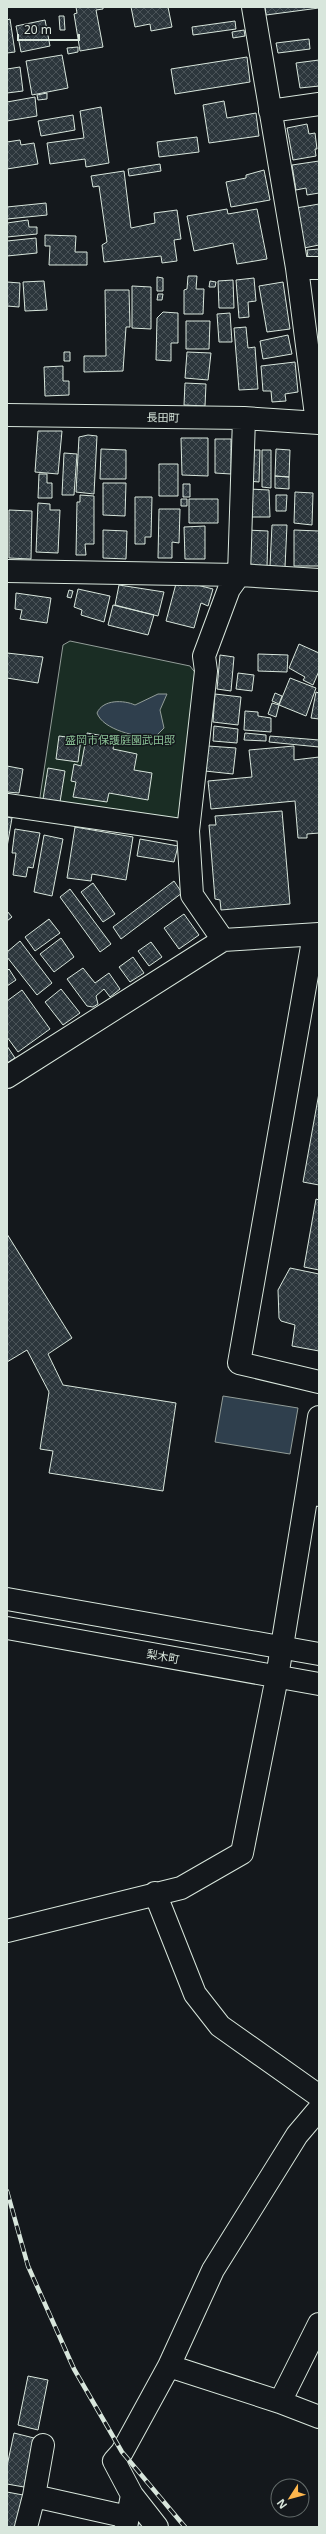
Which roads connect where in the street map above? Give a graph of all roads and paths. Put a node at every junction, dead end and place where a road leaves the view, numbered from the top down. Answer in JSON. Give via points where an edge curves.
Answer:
{"nodes":[{"id":1,"x":253,"y":7,"type":"edge"},
{"id":2,"x":319,"y":104,"type":"edge"},
{"id":3,"x":270,"y":111,"type":"junction"},
{"id":4,"x":297,"y":268,"type":"junction"},
{"id":5,"x":319,"y":268,"type":"edge"},
{"id":6,"x":7,"y":415,"type":"edge"},
{"id":7,"x":244,"y":418,"type":"junction"},
{"id":8,"x":318,"y":423,"type":"edge"},
{"id":9,"x":7,"y":571,"type":"edge"},
{"id":10,"x":239,"y":575,"type":"junction"},
{"id":11,"x":319,"y":580,"type":"edge"},
{"id":12,"x":7,"y":805,"type":"edge"},
{"id":13,"x":188,"y":832,"type":"junction"},
{"id":14,"x":316,"y":934,"type":"edge"},
{"id":15,"x":223,"y":940,"type":"junction"},
{"id":16,"x":7,"y":1077,"type":"edge"},
{"id":17,"x":319,"y":1382,"type":"edge"},
{"id":18,"x":319,"y":1417,"type":"edge"},
{"id":19,"x":313,"y":1494,"type":"edge"},
{"id":20,"x":7,"y":1599,"type":"edge"},
{"id":21,"x":7,"y":1628,"type":"edge"},
{"id":22,"x":282,"y":1646,"type":"junction"},
{"id":23,"x":319,"y":1654,"type":"edge"},
{"id":24,"x":277,"y":1677,"type":"junction"},
{"id":25,"x":319,"y":1684,"type":"edge"},
{"id":26,"x":155,"y":1893,"type":"junction"},
{"id":27,"x":7,"y":1931,"type":"edge"},
{"id":28,"x":319,"y":2096,"type":"edge"},
{"id":29,"x":319,"y":2109,"type":"edge"},
{"id":30,"x":319,"y":2324,"type":"edge"},
{"id":31,"x":169,"y":2366,"type":"junction"},
{"id":32,"x":280,"y":2402,"type":"junction"},
{"id":33,"x":319,"y":2417,"type":"edge"},
{"id":34,"x":43,"y":2445,"type":"dead end"},
{"id":35,"x":132,"y":2495,"type":"junction"},
{"id":36,"x":34,"y":2496,"type":"junction"},
{"id":37,"x":127,"y":2522,"type":"edge"},
{"id":38,"x":26,"y":2527,"type":"edge"},
{"id":39,"x":157,"y":2527,"type":"edge"}],
"edges":[{"from":1,"to":3,"type":"street"},
{"from":2,"to":3,"type":"street"},
{"from":3,"to":4,"type":"street"},
{"from":4,"to":5,"type":"street"},
{"from":4,"to":8,"type":"street"},
{"from":6,"to":7,"type":"street","name":"長田町"},
{"from":7,"to":8,"type":"street","name":"長田町"},
{"from":7,"to":10,"type":"street"},
{"from":9,"to":10,"type":"street"},
{"from":10,"to":11,"type":"street"},
{"from":10,"to":13,"type":"street","via":[[230,589],[204,656],[206,671]]},
{"from":12,"to":13,"type":"street"},
{"from":13,"to":15,"type":"street","via":[[192,895]]},
{"from":14,"to":15,"type":"street"},
{"from":14,"to":17,"type":"street","via":[[239,1363]]},
{"from":15,"to":16,"type":"street"},
{"from":18,"to":19,"type":"street"},
{"from":19,"to":22,"type":"street"},
{"from":20,"to":22,"type":"street"},
{"from":21,"to":24,"type":"street","name":"梨木町"},
{"from":22,"to":23,"type":"street"},
{"from":22,"to":24,"type":"street"},
{"from":24,"to":25,"type":"street","name":"梨木町"},
{"from":24,"to":26,"type":"street","via":[[242,1853],[181,1888]]},
{"from":26,"to":27,"type":"street"},
{"from":26,"to":28,"type":"street","via":[[195,1994],[220,2026]]},
{"from":29,"to":31,"type":"street","via":[[298,2135],[213,2270]]},
{"from":30,"to":32,"type":"street"},
{"from":31,"to":32,"type":"street"},
{"from":31,"to":35,"type":"street","via":[[122,2452],[114,2461]]},
{"from":32,"to":33,"type":"street"},
{"from":34,"to":36,"type":"street"},
{"from":35,"to":37,"type":"street"},
{"from":35,"to":39,"type":"street"},
{"from":36,"to":37,"type":"street"},
{"from":36,"to":38,"type":"street"}]}
